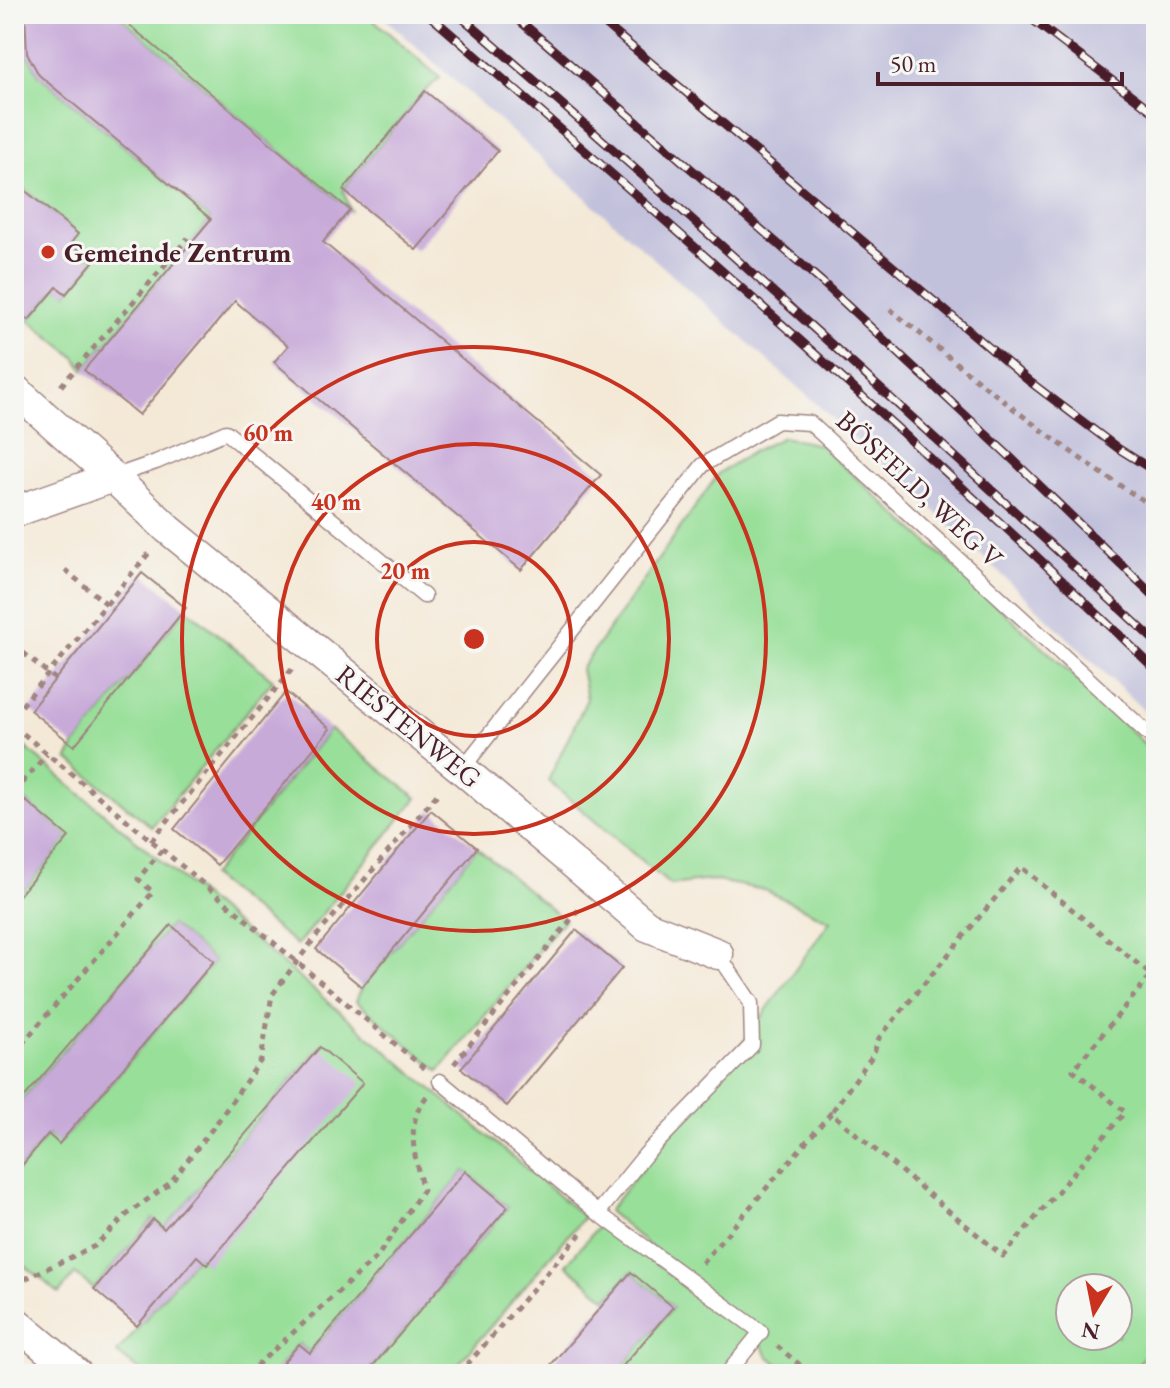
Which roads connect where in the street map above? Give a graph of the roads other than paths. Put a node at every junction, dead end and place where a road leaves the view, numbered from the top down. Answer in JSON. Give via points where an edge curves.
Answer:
{"nodes":[{"id":1,"x":14,"y":389,"type":"edge"},
{"id":2,"x":113,"y":477,"type":"junction"},
{"id":3,"x":14,"y":512,"type":"edge"},
{"id":4,"x":424,"y":596,"type":"dead end"},
{"id":5,"x":1156,"y":741,"type":"edge"},
{"id":6,"x":462,"y":769,"type":"junction"},
{"id":7,"x":718,"y":954,"type":"joint"},
{"id":8,"x":440,"y":1081,"type":"road end"},
{"id":9,"x":598,"y":1213,"type":"junction"},
{"id":10,"x":14,"y":1321,"type":"edge"},
{"id":11,"x":77,"y":1374,"type":"edge"},
{"id":12,"x":727,"y":1374,"type":"edge"}],
"edges":[{"from":1,"to":2,"type":"street","name":"RIESTENWEG"},
{"from":2,"to":3,"type":"street"},
{"from":2,"to":4,"type":"lane","via":[[226,432]]},
{"from":2,"to":6,"type":"street","name":"RIESTENWEG","via":[[168,529]]},
{"from":5,"to":6,"type":"lane","name":"BÖSFELD, WEG V","via":[[810,423],[777,421],[703,465]]},
{"from":6,"to":7,"type":"street","name":"RIESTENWEG","via":[[647,926]]},
{"from":7,"to":9,"type":"lane","via":[[751,1003],[752,1045],[645,1155]]},
{"from":8,"to":9,"type":"lane"},
{"from":9,"to":12,"type":"lane","via":[[761,1332]]},
{"from":10,"to":11,"type":"street"}]}
